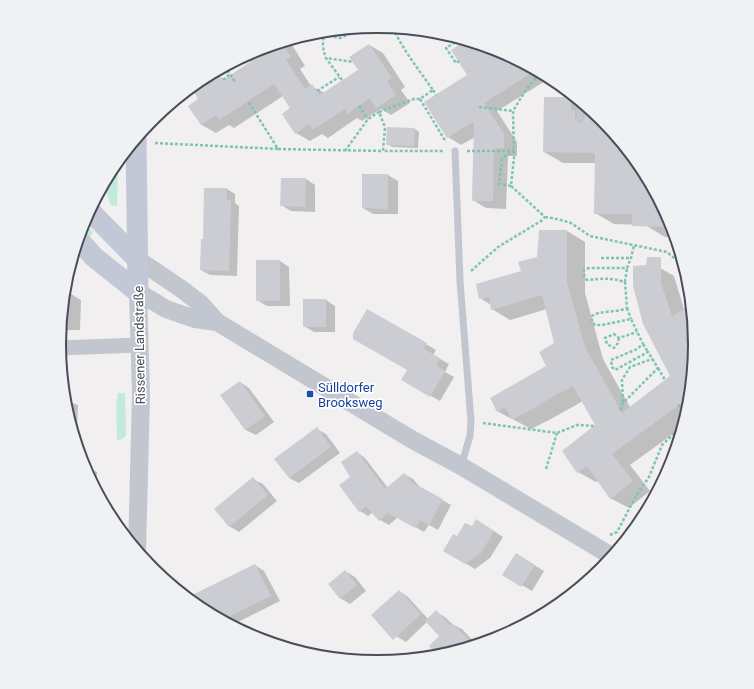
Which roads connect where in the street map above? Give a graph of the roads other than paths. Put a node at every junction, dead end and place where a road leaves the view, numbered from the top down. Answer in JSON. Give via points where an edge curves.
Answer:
{"nodes":[{"id":1,"x":580,"y":108,"type":"edge"},
{"id":2,"x":580,"y":118,"type":"dead end"},
{"id":3,"x":136,"y":148,"type":"edge"},
{"id":4,"x":455,"y":151,"type":"road end"},
{"id":5,"x":94,"y":215,"type":"edge"},
{"id":6,"x":82,"y":244,"type":"edge"},
{"id":7,"x":137,"y":259,"type":"junction"},
{"id":8,"x":138,"y":292,"type":"junction"},
{"id":9,"x":217,"y":322,"type":"junction"},
{"id":10,"x":140,"y":345,"type":"junction"},
{"id":11,"x":66,"y":348,"type":"edge"},
{"id":12,"x":461,"y":466,"type":"junction"},
{"id":13,"x":138,"y":544,"type":"edge"},
{"id":14,"x":608,"y":554,"type":"edge"}],
"edges":[{"from":1,"to":2,"type":"lane"},
{"from":3,"to":7,"type":"main road","name":"Rissener Landstraße"},
{"from":4,"to":12,"type":"lane","via":[[460,281],[471,421],[470,436]]},
{"from":5,"to":7,"type":"main road"},
{"from":6,"to":8,"type":"main road","via":[[94,258]]},
{"from":7,"to":8,"type":"main road","name":"Rissener Landstraße"},
{"from":7,"to":9,"type":"street","via":[[201,304]]},
{"from":8,"to":9,"type":"street","via":[[166,309],[195,319]]},
{"from":8,"to":10,"type":"street","name":"Rissener Landstraße"},
{"from":9,"to":12,"type":"street","via":[[411,439]]},
{"from":10,"to":11,"type":"street"},
{"from":10,"to":13,"type":"street","name":"Rissener Landstraße"},
{"from":12,"to":14,"type":"street"}]}
